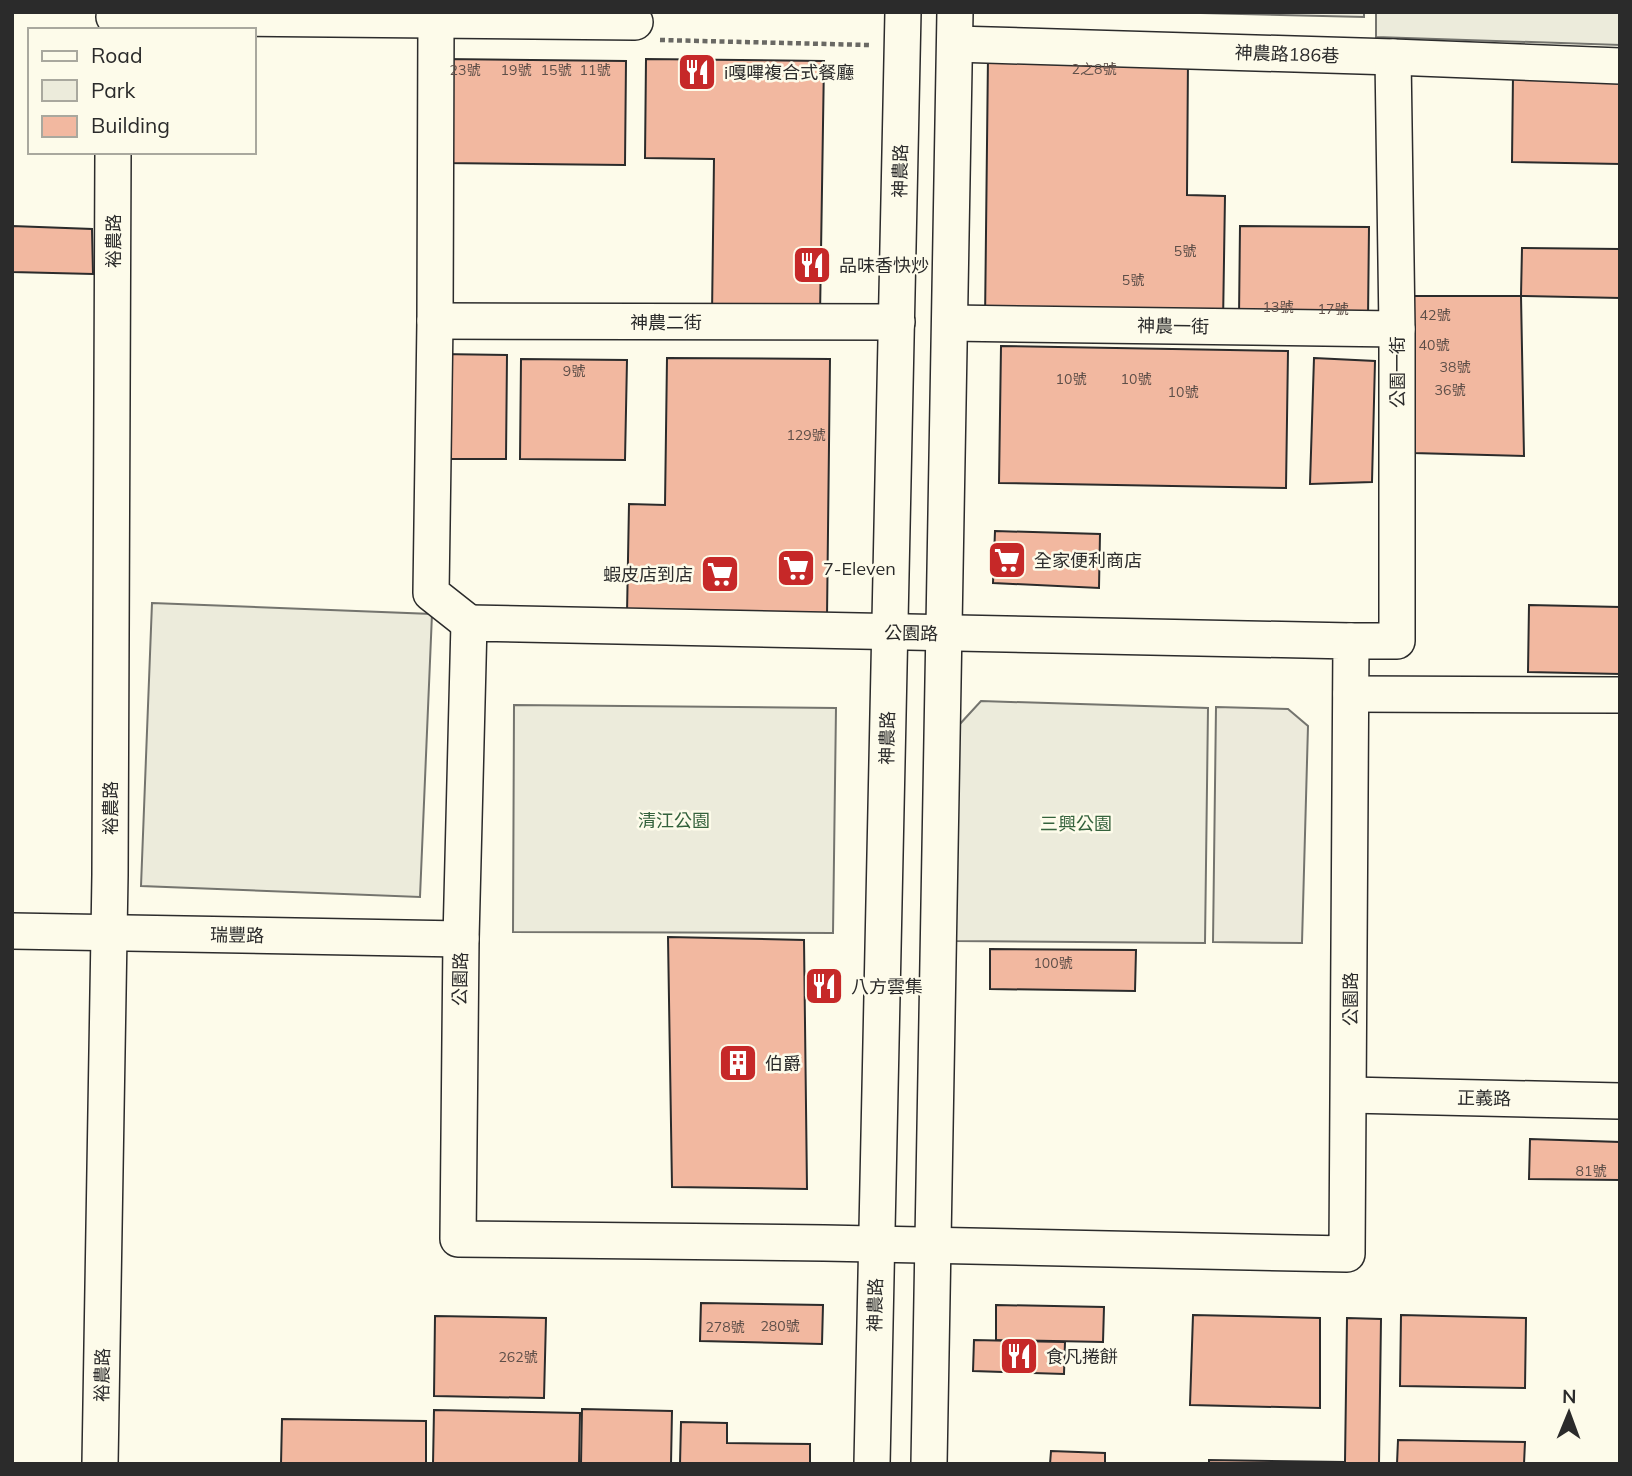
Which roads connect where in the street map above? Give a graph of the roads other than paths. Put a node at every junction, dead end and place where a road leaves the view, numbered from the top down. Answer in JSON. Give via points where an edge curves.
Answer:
{"nodes":[{"id":1,"x":903,"y":12,"type":"edge"},
{"id":2,"x":436,"y":19,"type":"junction"},
{"id":3,"x":114,"y":20,"type":"edge"},
{"id":4,"x":955,"y":28,"type":"edge"},
{"id":5,"x":645,"y":31,"type":"road end"},
{"id":6,"x":1393,"y":57,"type":"junction"},
{"id":7,"x":1620,"y":66,"type":"edge"},
{"id":8,"x":113,"y":154,"type":"edge"},
{"id":9,"x":435,"y":321,"type":"junction"},
{"id":10,"x":897,"y":322,"type":"junction"},
{"id":11,"x":950,"y":323,"type":"junction"},
{"id":12,"x":1396,"y":329,"type":"junction"},
{"id":13,"x":469,"y":623,"type":"junction"},
{"id":14,"x":889,"y":633,"type":"junction"},
{"id":15,"x":944,"y":634,"type":"junction"},
{"id":16,"x":1351,"y":641,"type":"junction"},
{"id":17,"x":1351,"y":694,"type":"junction"},
{"id":18,"x":1620,"y":695,"type":"edge"},
{"id":19,"x":12,"y":931,"type":"edge"},
{"id":20,"x":109,"y":933,"type":"junction"},
{"id":21,"x":461,"y":939,"type":"junction"},
{"id":22,"x":1349,"y":1095,"type":"junction"},
{"id":23,"x":1620,"y":1101,"type":"edge"},
{"id":24,"x":876,"y":1245,"type":"junction"},
{"id":25,"x":933,"y":1245,"type":"junction"},
{"id":26,"x":100,"y":1464,"type":"edge"},
{"id":27,"x":872,"y":1464,"type":"edge"},
{"id":28,"x":929,"y":1464,"type":"edge"}],
"edges":[{"from":1,"to":10,"type":"street","name":"神農路"},
{"from":2,"to":3,"type":"street"},
{"from":2,"to":5,"type":"street"},
{"from":2,"to":9,"type":"street"},
{"from":4,"to":6,"type":"street","name":"神農路186巷"},
{"from":4,"to":11,"type":"street"},
{"from":6,"to":7,"type":"street","name":"神農路186巷"},
{"from":6,"to":12,"type":"street","name":"公園一街"},
{"from":8,"to":20,"type":"street","name":"裕農路"},
{"from":9,"to":10,"type":"street","name":"神農二街"},
{"from":9,"to":13,"type":"street","via":[[431,593]]},
{"from":10,"to":14,"type":"street","name":"神農路"},
{"from":11,"to":12,"type":"street","name":"神農一街"},
{"from":11,"to":15,"type":"street"},
{"from":12,"to":16,"type":"street","name":"公園一街","via":[[1397,641]]},
{"from":13,"to":14,"type":"street","name":"公園路"},
{"from":13,"to":21,"type":"street","name":"公園路"},
{"from":14,"to":15,"type":"street","name":"公園路"},
{"from":14,"to":24,"type":"street","name":"神農路"},
{"from":15,"to":16,"type":"street","name":"公園路"},
{"from":15,"to":25,"type":"street"},
{"from":16,"to":17,"type":"street","name":"公園路"},
{"from":17,"to":18,"type":"street"},
{"from":17,"to":22,"type":"street","name":"公園路"},
{"from":19,"to":20,"type":"street","name":"瑞豐路"},
{"from":20,"to":21,"type":"street","name":"瑞豐路"},
{"from":20,"to":26,"type":"street","name":"裕農路"},
{"from":21,"to":24,"type":"street","name":"公園路","via":[[458,1239]]},
{"from":22,"to":23,"type":"street","name":"正義路"},
{"from":22,"to":25,"type":"street","name":"公園路","via":[[1347,1254]]},
{"from":24,"to":25,"type":"street","name":"公園路"},
{"from":24,"to":27,"type":"street","name":"神農路"},
{"from":25,"to":28,"type":"street"}]}
